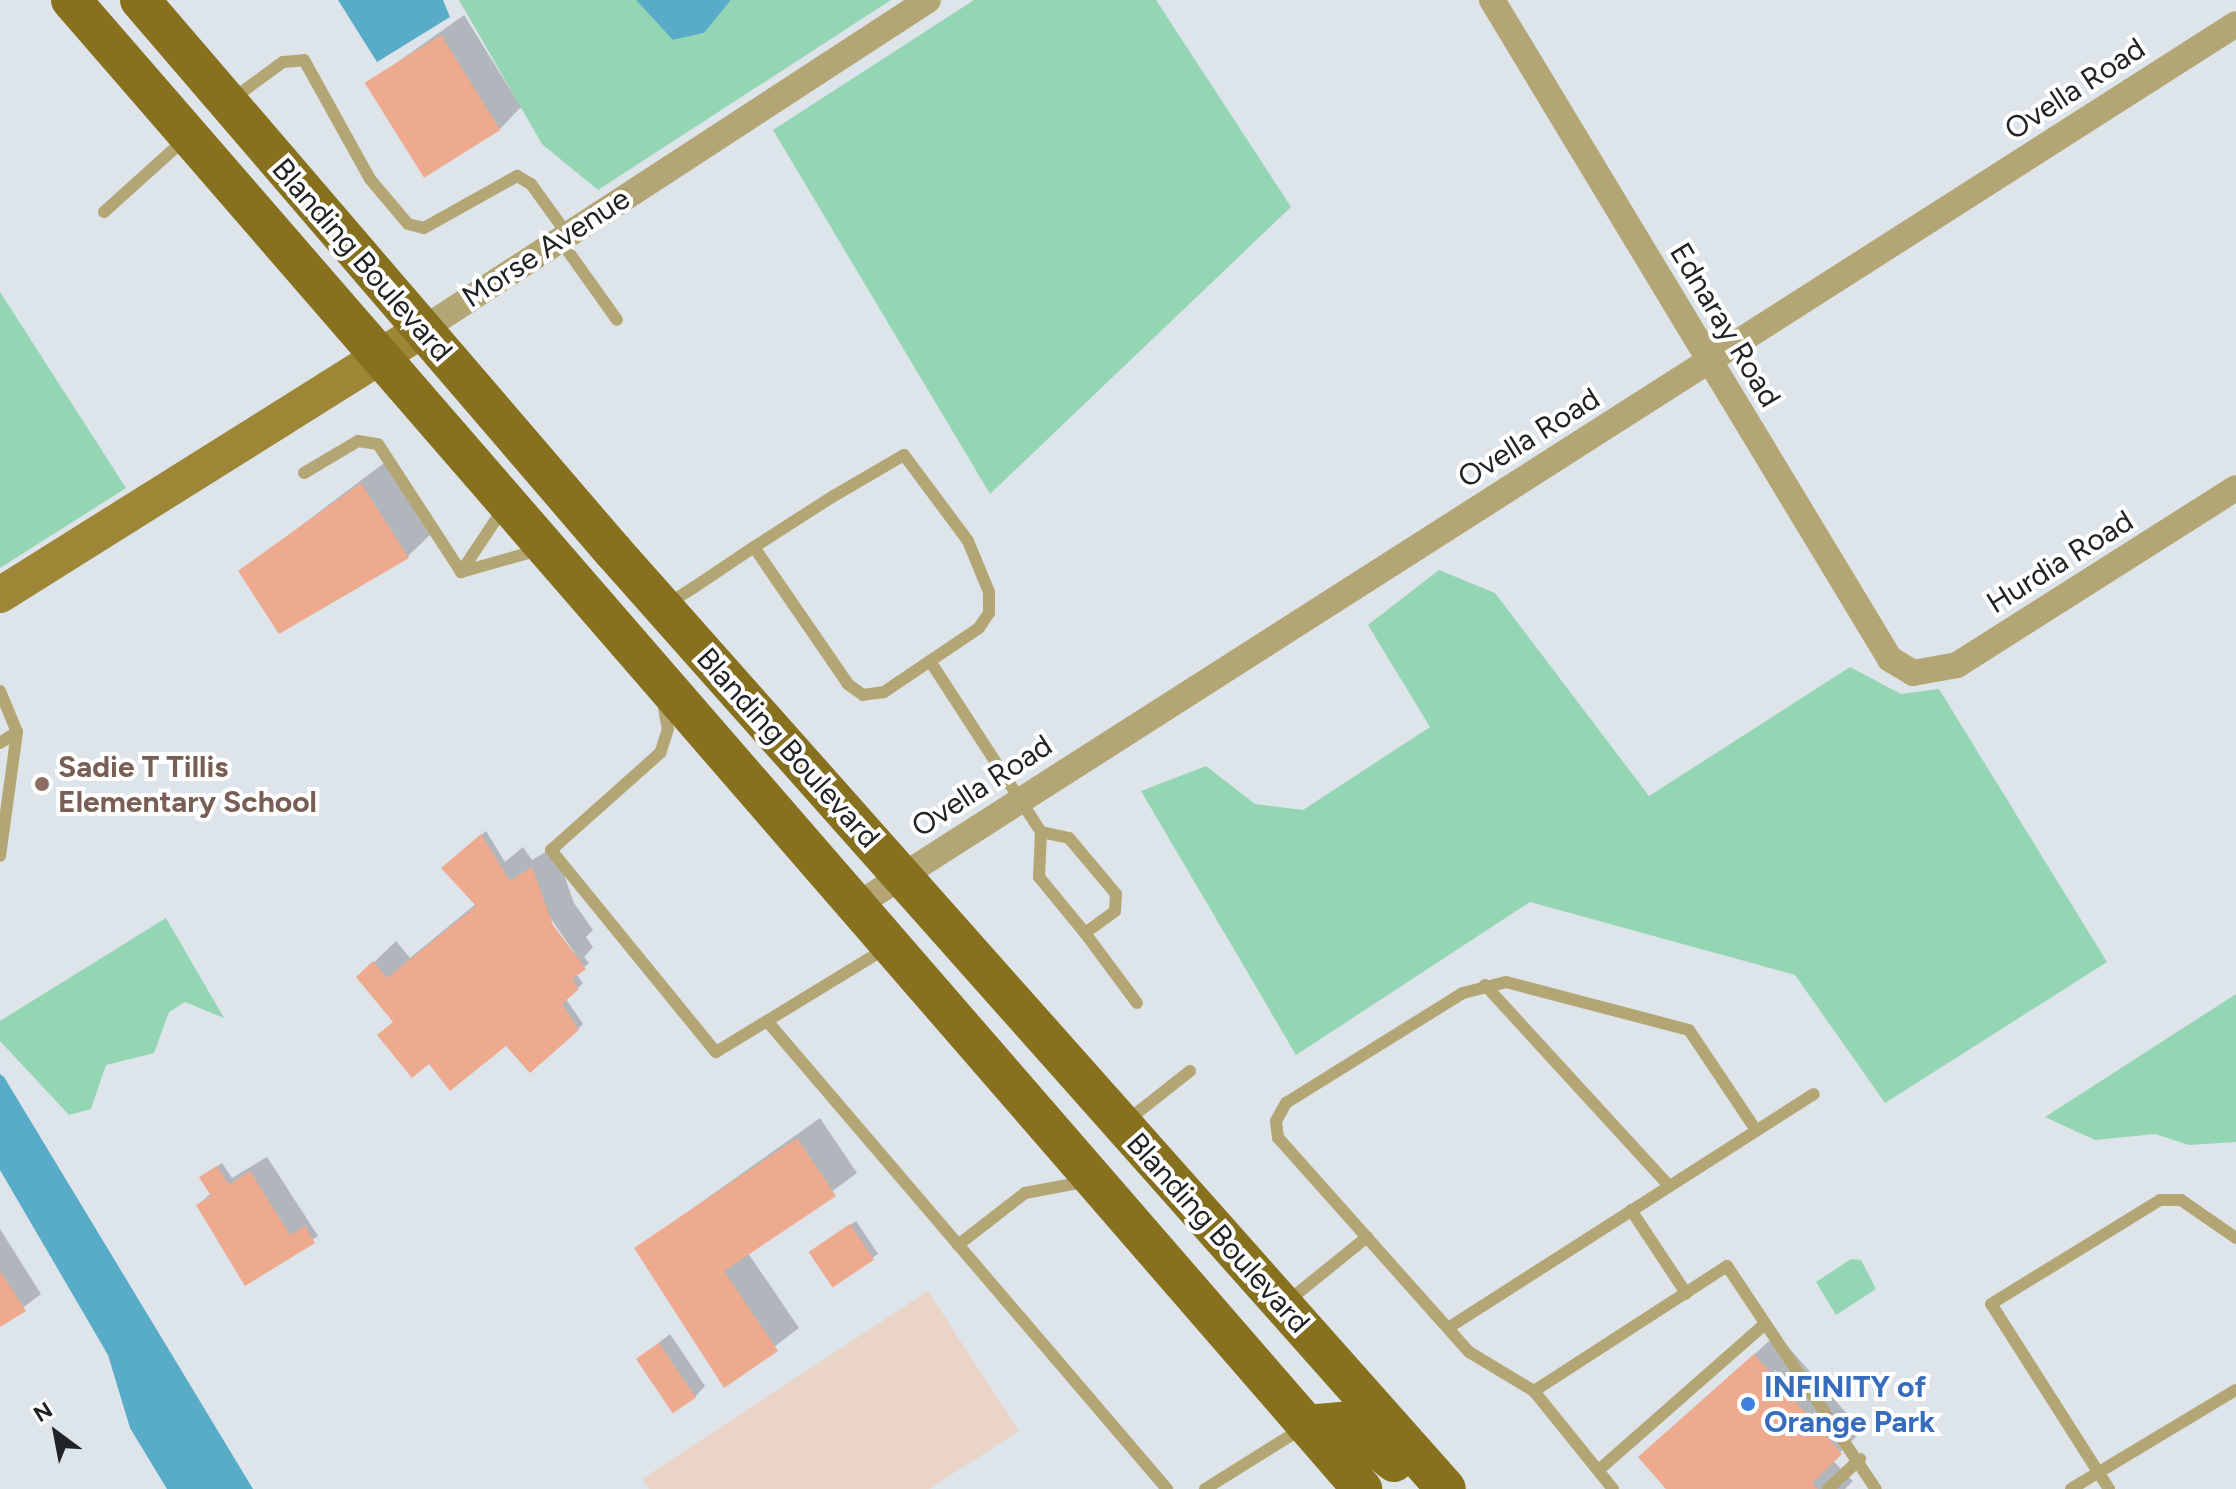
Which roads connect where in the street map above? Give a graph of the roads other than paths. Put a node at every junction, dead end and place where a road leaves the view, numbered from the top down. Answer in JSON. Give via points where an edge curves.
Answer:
{"nodes":[{"id":1,"x":71,"y":0,"type":"edge"},
{"id":2,"x":140,"y":0,"type":"edge"},
{"id":3,"x":928,"y":0,"type":"edge"},
{"id":4,"x":1492,"y":0,"type":"edge"},
{"id":5,"x":2236,"y":24,"type":"edge"},
{"id":6,"x":228,"y":103,"type":"junction"},
{"id":7,"x":188,"y":137,"type":"junction"},
{"id":8,"x":104,"y":212,"type":"dead end"},
{"id":9,"x":563,"y":237,"type":"junction"},
{"id":10,"x":617,"y":320,"type":"dead end"},
{"id":11,"x":422,"y":330,"type":"junction"},
{"id":12,"x":378,"y":358,"type":"junction"},
{"id":13,"x":1710,"y":361,"type":"junction"},
{"id":14,"x":304,"y":473,"type":"dead end"},
{"id":15,"x":2236,"y":488,"type":"edge"},
{"id":16,"x":504,"y":506,"type":"junction"},
{"id":17,"x":754,"y":547,"type":"junction"},
{"id":18,"x":547,"y":556,"type":"junction"},
{"id":19,"x":461,"y":572,"type":"junction"},
{"id":20,"x":0,"y":595,"type":"edge"},
{"id":21,"x":663,"y":607,"type":"junction"},
{"id":22,"x":930,"y":661,"type":"junction"},
{"id":23,"x":1913,"y":673,"type":"joint"},
{"id":24,"x":657,"y":675,"type":"junction"},
{"id":25,"x":0,"y":691,"type":"edge"},
{"id":26,"x":17,"y":732,"type":"junction"},
{"id":27,"x":0,"y":743,"type":"edge"},
{"id":28,"x":1020,"y":798,"type":"junction"},
{"id":29,"x":1041,"y":832,"type":"junction"},
{"id":30,"x":0,"y":853,"type":"edge"},
{"id":31,"x":902,"y":877,"type":"junction"},
{"id":32,"x":857,"y":905,"type":"junction"},
{"id":33,"x":1085,"y":933,"type":"junction"},
{"id":34,"x":891,"y":945,"type":"junction"},
{"id":35,"x":1485,"y":985,"type":"junction"},
{"id":36,"x":1137,"y":1003,"type":"dead end"},
{"id":37,"x":767,"y":1021,"type":"junction"},
{"id":38,"x":1190,"y":1071,"type":"dead end"},
{"id":39,"x":1814,"y":1094,"type":"dead end"},
{"id":40,"x":1122,"y":1125,"type":"junction"},
{"id":41,"x":1756,"y":1130,"type":"junction"},
{"id":42,"x":1095,"y":1181,"type":"junction"},
{"id":43,"x":1669,"y":1186,"type":"junction"},
{"id":44,"x":1631,"y":1210,"type":"junction"},
{"id":45,"x":1367,"y":1237,"type":"junction"},
{"id":46,"x":2236,"y":1238,"type":"edge"},
{"id":47,"x":958,"y":1245,"type":"junction"},
{"id":48,"x":1686,"y":1293,"type":"junction"},
{"id":49,"x":1282,"y":1305,"type":"junction"},
{"id":50,"x":1765,"y":1324,"type":"junction"},
{"id":51,"x":1448,"y":1328,"type":"junction"},
{"id":52,"x":2236,"y":1390,"type":"edge"},
{"id":53,"x":1534,"y":1391,"type":"junction"},
{"id":54,"x":1306,"y":1425,"type":"junction"},
{"id":55,"x":1860,"y":1459,"type":"junction"},
{"id":56,"x":1601,"y":1468,"type":"junction"},
{"id":57,"x":2099,"y":1472,"type":"junction"},
{"id":58,"x":1167,"y":1489,"type":"edge"},
{"id":59,"x":1205,"y":1489,"type":"edge"},
{"id":60,"x":1362,"y":1489,"type":"edge"},
{"id":61,"x":1418,"y":1489,"type":"edge"},
{"id":62,"x":1446,"y":1489,"type":"edge"},
{"id":63,"x":1613,"y":1489,"type":"edge"},
{"id":64,"x":1828,"y":1489,"type":"edge"},
{"id":65,"x":1876,"y":1489,"type":"edge"},
{"id":66,"x":2071,"y":1489,"type":"edge"},
{"id":67,"x":2109,"y":1489,"type":"edge"}],
"edges":[{"from":1,"to":7,"type":"main road","name":"Blanding Boulevard"},
{"from":2,"to":6,"type":"main road","name":"Blanding Boulevard"},
{"from":3,"to":9,"type":"street","name":"Morse Avenue"},
{"from":4,"to":13,"type":"street","name":"Ednaray Road"},
{"from":5,"to":13,"type":"street","name":"Ovella Road"},
{"from":6,"to":9,"type":"lane","via":[[299,58],[370,179],[408,224],[424,228],[517,176]]},
{"from":6,"to":11,"type":"main road","name":"Blanding Boulevard"},
{"from":7,"to":8,"type":"lane"},
{"from":7,"to":12,"type":"main road","name":"Blanding Boulevard"},
{"from":9,"to":10,"type":"lane"},
{"from":9,"to":11,"type":"street","name":"Morse Avenue"},
{"from":11,"to":12,"type":"street","name":"Morse Avenue"},
{"from":11,"to":21,"type":"main road","name":"Blanding Boulevard"},
{"from":12,"to":16,"type":"main road","name":"Blanding Boulevard"},
{"from":12,"to":20,"type":"street","name":"Morse Avenue"},
{"from":13,"to":23,"type":"street","name":"Ednaray Road","via":[[1890,659]]},
{"from":13,"to":28,"type":"street","name":"Ovella Road"},
{"from":14,"to":19,"type":"lane","via":[[358,441],[378,444]]},
{"from":15,"to":23,"type":"street","name":"Hurdia Road","via":[[1957,665]]},
{"from":16,"to":18,"type":"main road","name":"Blanding Boulevard"},
{"from":16,"to":19,"type":"lane"},
{"from":17,"to":21,"type":"lane"},
{"from":17,"to":22,"type":"lane","via":[[848,684],[863,695],[884,692]]},
{"from":17,"to":22,"type":"lane","via":[[904,455],[968,541],[989,592],[979,628]]},
{"from":18,"to":19,"type":"lane"},
{"from":18,"to":21,"type":"main road","via":[[600,578],[631,606]]},
{"from":18,"to":24,"type":"main road","name":"Blanding Boulevard"},
{"from":21,"to":31,"type":"main road","name":"Blanding Boulevard"},
{"from":22,"to":28,"type":"lane"},
{"from":24,"to":32,"type":"main road","name":"Blanding Boulevard"},
{"from":24,"to":37,"type":"lane","via":[[668,729],[660,753],[551,850],[716,1052]]},
{"from":25,"to":26,"type":"lane"},
{"from":26,"to":27,"type":"lane"},
{"from":26,"to":30,"type":"lane"},
{"from":28,"to":29,"type":"lane"},
{"from":28,"to":31,"type":"street","name":"Ovella Road"},
{"from":29,"to":33,"type":"lane","via":[[1039,877]]},
{"from":29,"to":33,"type":"lane","via":[[1069,838],[1116,894],[1115,911]]},
{"from":31,"to":32,"type":"street","name":"Ovella Road"},
{"from":31,"to":40,"type":"main road","name":"Blanding Boulevard"},
{"from":32,"to":34,"type":"main road","name":"Blanding Boulevard"},
{"from":33,"to":36,"type":"lane"},
{"from":34,"to":37,"type":"lane"},
{"from":34,"to":42,"type":"main road","name":"Blanding Boulevard"},
{"from":35,"to":41,"type":"lane","via":[[1506,982],[1689,1030]]},
{"from":35,"to":43,"type":"lane"},
{"from":35,"to":45,"type":"lane","via":[[1286,1103],[1276,1121],[1278,1138]]},
{"from":37,"to":47,"type":"lane"},
{"from":38,"to":40,"type":"lane"},
{"from":39,"to":41,"type":"lane"},
{"from":40,"to":49,"type":"main road","name":"Blanding Boulevard"},
{"from":41,"to":43,"type":"lane"},
{"from":42,"to":47,"type":"lane","via":[[1025,1193]]},
{"from":42,"to":54,"type":"main road","name":"Blanding Boulevard"},
{"from":43,"to":44,"type":"lane"},
{"from":44,"to":48,"type":"lane"},
{"from":44,"to":51,"type":"lane"},
{"from":45,"to":49,"type":"lane"},
{"from":45,"to":51,"type":"lane"},
{"from":46,"to":57,"type":"lane","via":[[2181,1200],[2160,1200],[1991,1304]]},
{"from":47,"to":58,"type":"lane"},
{"from":48,"to":50,"type":"lane","via":[[1727,1266]]},
{"from":48,"to":53,"type":"lane"},
{"from":49,"to":62,"type":"main road","name":"Blanding Boulevard"},
{"from":50,"to":55,"type":"lane"},
{"from":50,"to":56,"type":"lane"},
{"from":51,"to":53,"type":"lane","via":[[1469,1352]]},
{"from":52,"to":57,"type":"lane"},
{"from":53,"to":56,"type":"lane"},
{"from":54,"to":59,"type":"lane"},
{"from":54,"to":60,"type":"main road","name":"Blanding Boulevard"},
{"from":54,"to":61,"type":"main road","via":[[1332,1419],[1357,1429]]},
{"from":55,"to":64,"type":"lane"},
{"from":55,"to":65,"type":"lane"},
{"from":56,"to":63,"type":"lane"},
{"from":57,"to":66,"type":"lane"},
{"from":57,"to":67,"type":"lane"}]}
